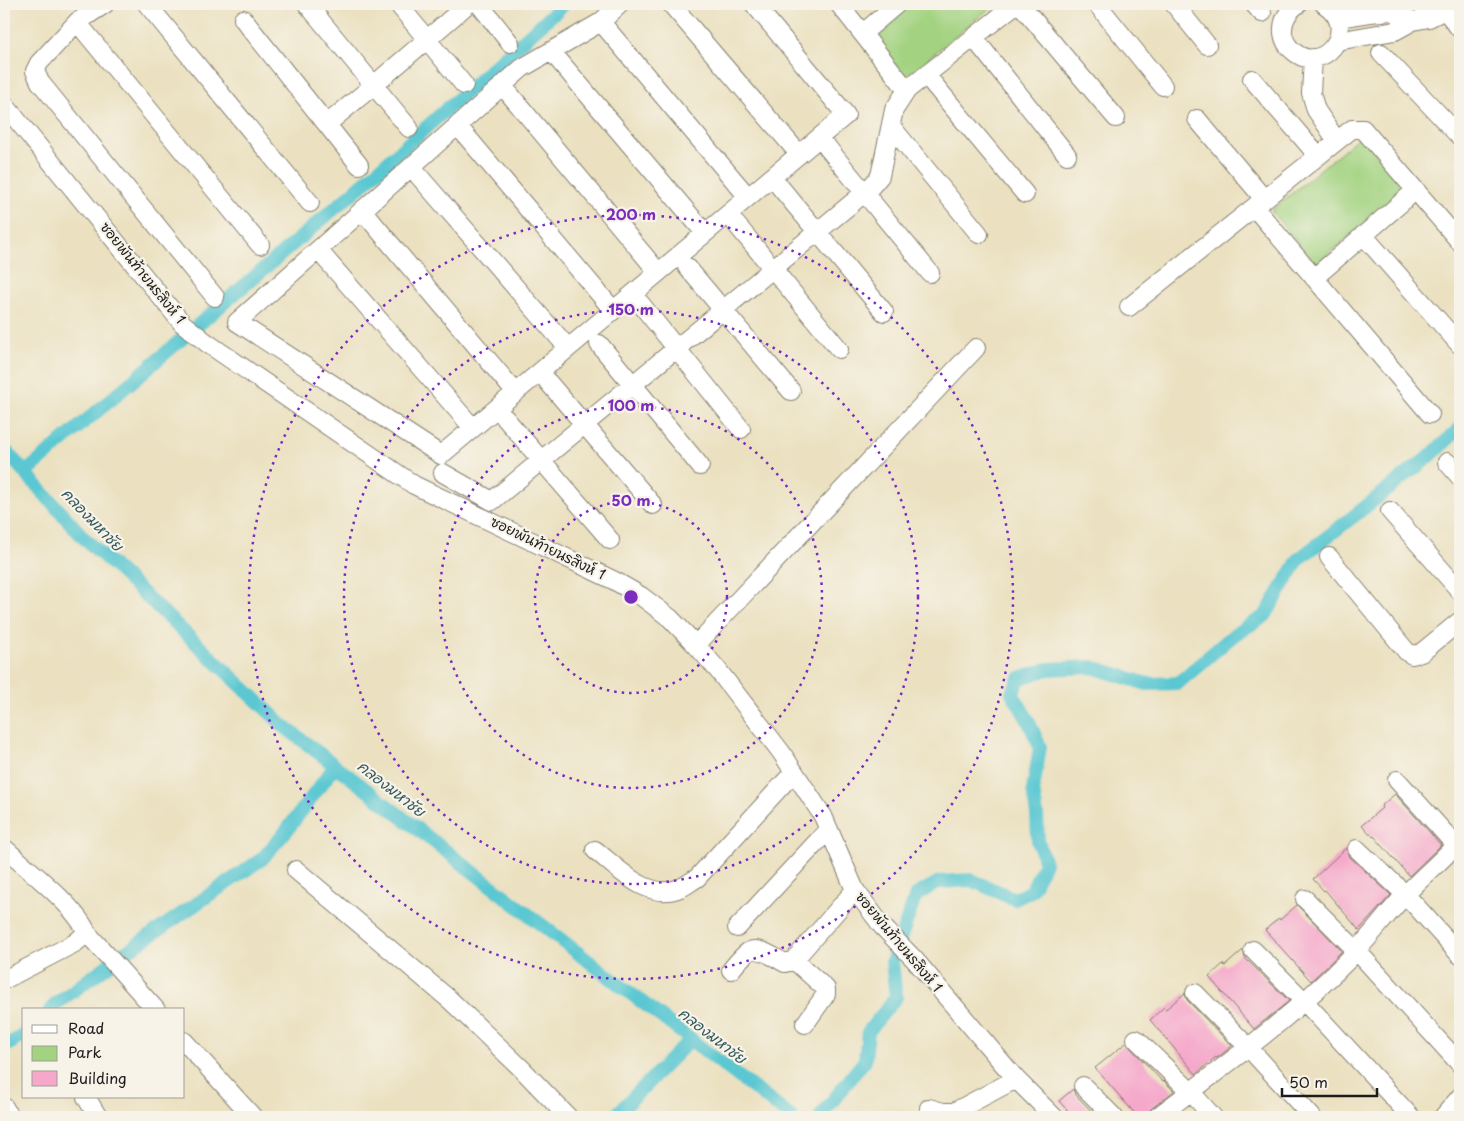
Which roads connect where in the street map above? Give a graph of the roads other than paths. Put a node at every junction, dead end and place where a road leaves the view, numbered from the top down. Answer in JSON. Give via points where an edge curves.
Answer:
{"nodes":[{"id":1,"x":105,"y":4,"type":"edge"},
{"id":2,"x":147,"y":4,"type":"edge"},
{"id":3,"x":306,"y":4,"type":"edge"},
{"id":4,"x":398,"y":4,"type":"edge"},
{"id":5,"x":468,"y":4,"type":"edge"},
{"id":6,"x":479,"y":4,"type":"edge"},
{"id":7,"x":620,"y":4,"type":"edge"},
{"id":8,"x":671,"y":4,"type":"edge"},
{"id":9,"x":754,"y":4,"type":"edge"},
{"id":10,"x":839,"y":4,"type":"edge"},
{"id":11,"x":898,"y":4,"type":"edge"},
{"id":12,"x":1018,"y":4,"type":"edge"},
{"id":13,"x":1097,"y":4,"type":"edge"},
{"id":14,"x":1174,"y":4,"type":"edge"},
{"id":15,"x":1324,"y":4,"type":"edge"},
{"id":16,"x":1291,"y":6,"type":"edge"},
{"id":17,"x":1451,"y":7,"type":"edge"},
{"id":18,"x":241,"y":10,"type":"edge"},
{"id":19,"x":1338,"y":18,"type":"junction"},
{"id":20,"x":1413,"y":21,"type":"junction"},
{"id":21,"x":77,"y":22,"type":"junction"},
{"id":22,"x":601,"y":22,"type":"junction"},
{"id":23,"x":1460,"y":29,"type":"edge"},
{"id":24,"x":863,"y":33,"type":"junction"},
{"id":25,"x":974,"y":38,"type":"junction"},
{"id":26,"x":427,"y":40,"type":"junction"},
{"id":27,"x":1337,"y":41,"type":"junction"},
{"id":28,"x":510,"y":43,"type":"dead end"},
{"id":29,"x":1208,"y":45,"type":"dead end"},
{"id":30,"x":550,"y":51,"type":"junction"},
{"id":31,"x":1381,"y":52,"type":"dead end"},
{"id":32,"x":1312,"y":58,"type":"junction"},
{"id":33,"x":926,"y":75,"type":"junction"},
{"id":34,"x":1252,"y":79,"type":"dead end"},
{"id":35,"x":374,"y":85,"type":"junction"},
{"id":36,"x":464,"y":85,"type":"dead end"},
{"id":37,"x":502,"y":85,"type":"junction"},
{"id":38,"x":1163,"y":86,"type":"dead end"},
{"id":39,"x":906,"y":90,"type":"junction"},
{"id":40,"x":4,"y":104,"type":"edge"},
{"id":41,"x":1116,"y":118,"type":"dead end"},
{"id":42,"x":1197,"y":119,"type":"dead end"},
{"id":43,"x":327,"y":124,"type":"junction"},
{"id":44,"x":457,"y":125,"type":"junction"},
{"id":45,"x":890,"y":126,"type":"junction"},
{"id":46,"x":409,"y":128,"type":"dead end"},
{"id":47,"x":1460,"y":137,"type":"edge"},
{"id":48,"x":1337,"y":141,"type":"junction"},
{"id":49,"x":827,"y":147,"type":"dead end"},
{"id":50,"x":799,"y":154,"type":"junction"},
{"id":51,"x":1067,"y":155,"type":"dead end"},
{"id":52,"x":1318,"y":156,"type":"junction"},
{"id":53,"x":359,"y":165,"type":"dead end"},
{"id":54,"x":411,"y":167,"type":"junction"},
{"id":55,"x":780,"y":187,"type":"dead end"},
{"id":56,"x":1416,"y":190,"type":"junction"},
{"id":57,"x":864,"y":193,"type":"junction"},
{"id":58,"x":1025,"y":194,"type":"dead end"},
{"id":59,"x":748,"y":197,"type":"junction"},
{"id":60,"x":310,"y":203,"type":"dead end"},
{"id":61,"x":1259,"y":203,"type":"junction"},
{"id":62,"x":362,"y":210,"type":"junction"},
{"id":63,"x":736,"y":224,"type":"dead end"},
{"id":64,"x":817,"y":232,"type":"junction"},
{"id":65,"x":705,"y":233,"type":"junction"},
{"id":66,"x":979,"y":234,"type":"dead end"},
{"id":67,"x":1363,"y":236,"type":"junction"},
{"id":68,"x":1460,"y":242,"type":"edge"},
{"id":69,"x":260,"y":245,"type":"dead end"},
{"id":70,"x":318,"y":250,"type":"junction"},
{"id":71,"x":687,"y":267,"type":"dead end"},
{"id":72,"x":773,"y":269,"type":"junction"},
{"id":73,"x":658,"y":272,"type":"junction"},
{"id":74,"x":930,"y":273,"type":"dead end"},
{"id":75,"x":1314,"y":278,"type":"junction"},
{"id":76,"x":214,"y":297,"type":"dead end"},
{"id":77,"x":640,"y":303,"type":"dead end"},
{"id":78,"x":1129,"y":307,"type":"dead end"},
{"id":79,"x":613,"y":310,"type":"junction"},
{"id":80,"x":723,"y":310,"type":"junction"},
{"id":81,"x":884,"y":312,"type":"dead end"},
{"id":82,"x":599,"y":344,"type":"dead end"},
{"id":83,"x":1460,"y":345,"type":"edge"},
{"id":84,"x":568,"y":348,"type":"junction"},
{"id":85,"x":676,"y":348,"type":"junction"},
{"id":86,"x":976,"y":348,"type":"dead end"},
{"id":87,"x":839,"y":349,"type":"dead end"},
{"id":88,"x":548,"y":382,"type":"dead end"},
{"id":89,"x":633,"y":385,"type":"junction"},
{"id":90,"x":791,"y":391,"type":"dead end"},
{"id":91,"x":515,"y":392,"type":"junction"},
{"id":92,"x":1430,"y":414,"type":"dead end"},
{"id":93,"x":505,"y":418,"type":"dead end"},
{"id":94,"x":585,"y":424,"type":"junction"},
{"id":95,"x":473,"y":428,"type":"junction"},
{"id":96,"x":741,"y":429,"type":"dead end"},
{"id":97,"x":542,"y":460,"type":"junction"},
{"id":98,"x":1447,"y":462,"type":"dead end"},
{"id":99,"x":700,"y":466,"type":"dead end"},
{"id":100,"x":443,"y":473,"type":"dead end"},
{"id":101,"x":1460,"y":477,"type":"edge"},
{"id":102,"x":653,"y":505,"type":"dead end"},
{"id":103,"x":1390,"y":511,"type":"dead end"},
{"id":104,"x":610,"y":540,"type":"dead end"},
{"id":105,"x":1329,"y":557,"type":"dead end"},
{"id":106,"x":1460,"y":591,"type":"edge"},
{"id":107,"x":1460,"y":621,"type":"edge"},
{"id":108,"x":696,"y":645,"type":"junction"},
{"id":109,"x":794,"y":772,"type":"junction"},
{"id":110,"x":1398,"y":780,"type":"dead end"},
{"id":111,"x":828,"y":830,"type":"junction"},
{"id":112,"x":1459,"y":845,"type":"edge"},
{"id":113,"x":4,"y":848,"type":"edge"},
{"id":114,"x":1357,"y":849,"type":"dead end"},
{"id":115,"x":595,"y":850,"type":"dead end"},
{"id":116,"x":296,"y":870,"type":"dead end"},
{"id":117,"x":855,"y":890,"type":"junction"},
{"id":118,"x":1406,"y":894,"type":"junction"},
{"id":119,"x":1305,"y":899,"type":"dead end"},
{"id":120,"x":737,"y":928,"type":"dead end"},
{"id":121,"x":87,"y":933,"type":"junction"},
{"id":122,"x":1253,"y":950,"type":"dead end"},
{"id":123,"x":1357,"y":950,"type":"junction"},
{"id":124,"x":1460,"y":955,"type":"edge"},
{"id":125,"x":794,"y":960,"type":"junction"},
{"id":126,"x":731,"y":970,"type":"dead end"},
{"id":127,"x":4,"y":980,"type":"edge"},
{"id":128,"x":1195,"y":993,"type":"dead end"},
{"id":129,"x":1304,"y":1001,"type":"junction"},
{"id":130,"x":154,"y":1008,"type":"edge"},
{"id":131,"x":804,"y":1024,"type":"dead end"},
{"id":132,"x":1136,"y":1039,"type":"dead end"},
{"id":133,"x":185,"y":1042,"type":"edge"},
{"id":134,"x":1248,"y":1047,"type":"junction"},
{"id":135,"x":1460,"y":1064,"type":"edge"},
{"id":136,"x":1016,"y":1079,"type":"junction"},
{"id":137,"x":1083,"y":1086,"type":"dead end"},
{"id":138,"x":1191,"y":1092,"type":"junction"},
{"id":139,"x":1460,"y":1097,"type":"edge"},
{"id":140,"x":87,"y":1098,"type":"edge"},
{"id":141,"x":4,"y":1107,"type":"edge"},
{"id":142,"x":929,"y":1108,"type":"dead end"},
{"id":143,"x":10,"y":1117,"type":"edge"},
{"id":144,"x":98,"y":1117,"type":"edge"},
{"id":145,"x":253,"y":1117,"type":"edge"},
{"id":146,"x":568,"y":1117,"type":"edge"},
{"id":147,"x":1054,"y":1117,"type":"edge"},
{"id":148,"x":1114,"y":1117,"type":"edge"},
{"id":149,"x":1158,"y":1117,"type":"edge"},
{"id":150,"x":1213,"y":1117,"type":"edge"},
{"id":151,"x":1312,"y":1117,"type":"edge"},
{"id":152,"x":1411,"y":1117,"type":"edge"},
{"id":153,"x":1443,"y":1117,"type":"edge"}],
"edges":[{"from":1,"to":21,"type":"street"},
{"from":2,"to":60,"type":"street"},
{"from":3,"to":35,"type":"street"},
{"from":4,"to":26,"type":"street"},
{"from":5,"to":26,"type":"street"},
{"from":6,"to":28,"type":"street"},
{"from":7,"to":22,"type":"street"},
{"from":8,"to":50,"type":"street"},
{"from":9,"to":50,"type":"street","via":[[846,114]]},
{"from":10,"to":24,"type":"street"},
{"from":11,"to":24,"type":"street"},
{"from":12,"to":25,"type":"street"},
{"from":12,"to":41,"type":"street"},
{"from":13,"to":38,"type":"street"},
{"from":14,"to":29,"type":"street"},
{"from":15,"to":19,"type":"street"},
{"from":16,"to":32,"type":"street","via":[[1285,18],[1284,37],[1294,53]]},
{"from":17,"to":20,"type":"street","via":[[1429,18]]},
{"from":17,"to":23,"type":"street"},
{"from":18,"to":43,"type":"street"},
{"from":19,"to":20,"type":"street","via":[[1391,11]]},
{"from":19,"to":27,"type":"street"},
{"from":20,"to":27,"type":"street","via":[[1395,31]]},
{"from":21,"to":69,"type":"street"},
{"from":21,"to":76,"type":"street","via":[[39,62],[35,71],[40,82]]},
{"from":22,"to":30,"type":"street"},
{"from":22,"to":59,"type":"street"},
{"from":24,"to":39,"type":"street"},
{"from":25,"to":33,"type":"street"},
{"from":25,"to":51,"type":"street"},
{"from":26,"to":35,"type":"street"},
{"from":26,"to":36,"type":"street"},
{"from":27,"to":32,"type":"street","via":[[1330,52]]},
{"from":30,"to":37,"type":"street"},
{"from":30,"to":65,"type":"street"},
{"from":31,"to":47,"type":"street"},
{"from":32,"to":48,"type":"street","via":[[1311,93],[1316,110]]},
{"from":33,"to":39,"type":"street"},
{"from":33,"to":58,"type":"street"},
{"from":34,"to":52,"type":"street"},
{"from":35,"to":43,"type":"street"},
{"from":35,"to":46,"type":"street"},
{"from":37,"to":44,"type":"street"},
{"from":37,"to":73,"type":"street"},
{"from":39,"to":45,"type":"street","via":[[894,110]]},
{"from":40,"to":108,"type":"street","name":"ซอยพันท้ายนรสิงห์ 1","via":[[182,323],[207,343],[422,488],[641,596],[670,618]]},
{"from":42,"to":61,"type":"street"},
{"from":43,"to":53,"type":"street"},
{"from":44,"to":54,"type":"street"},
{"from":44,"to":79,"type":"street"},
{"from":45,"to":57,"type":"street","via":[[880,176]]},
{"from":45,"to":66,"type":"street"},
{"from":48,"to":52,"type":"street"},
{"from":48,"to":56,"type":"street","via":[[1352,129],[1363,129]]},
{"from":49,"to":57,"type":"street"},
{"from":50,"to":59,"type":"street"},
{"from":52,"to":61,"type":"street"},
{"from":54,"to":62,"type":"street"},
{"from":54,"to":84,"type":"street"},
{"from":55,"to":64,"type":"street"},
{"from":56,"to":67,"type":"street"},
{"from":56,"to":68,"type":"street"},
{"from":57,"to":64,"type":"street"},
{"from":57,"to":74,"type":"street"},
{"from":59,"to":65,"type":"street"},
{"from":61,"to":75,"type":"street"},
{"from":61,"to":78,"type":"street"},
{"from":62,"to":70,"type":"street"},
{"from":62,"to":91,"type":"street"},
{"from":63,"to":72,"type":"street"},
{"from":64,"to":72,"type":"street"},
{"from":64,"to":81,"type":"street"},
{"from":65,"to":73,"type":"street"},
{"from":67,"to":75,"type":"street"},
{"from":67,"to":83,"type":"street"},
{"from":70,"to":95,"type":"street"},
{"from":70,"to":95,"type":"street","via":[[237,322],[441,455]]},
{"from":71,"to":80,"type":"street"},
{"from":72,"to":80,"type":"street"},
{"from":72,"to":87,"type":"street"},
{"from":73,"to":79,"type":"street"},
{"from":75,"to":92,"type":"street"},
{"from":77,"to":85,"type":"street"},
{"from":79,"to":84,"type":"street"},
{"from":80,"to":85,"type":"street"},
{"from":80,"to":90,"type":"street"},
{"from":82,"to":89,"type":"street"},
{"from":84,"to":91,"type":"street"},
{"from":85,"to":89,"type":"street"},
{"from":85,"to":96,"type":"street"},
{"from":86,"to":108,"type":"street"},
{"from":88,"to":94,"type":"street"},
{"from":89,"to":94,"type":"street"},
{"from":89,"to":99,"type":"street"},
{"from":91,"to":95,"type":"street"},
{"from":93,"to":97,"type":"street"},
{"from":94,"to":97,"type":"street"},
{"from":94,"to":102,"type":"street"},
{"from":97,"to":100,"type":"street","via":[[492,501]]},
{"from":97,"to":104,"type":"street"},
{"from":98,"to":101,"type":"street"},
{"from":103,"to":106,"type":"street"},
{"from":105,"to":107,"type":"street","via":[[1412,655],[1421,653]]},
{"from":108,"to":109,"type":"street","name":"ซอยพันท้ายนรสิงห์ 1"},
{"from":109,"to":111,"type":"street","name":"ซอยพันท้ายนรสิงห์ 1"},
{"from":109,"to":115,"type":"street","via":[[697,878],[678,889],[658,892],[639,884]]},
{"from":110,"to":112,"type":"street"},
{"from":111,"to":117,"type":"street","name":"ซอยพันท้ายนรสิงห์ 1"},
{"from":111,"to":120,"type":"street"},
{"from":112,"to":118,"type":"street"},
{"from":113,"to":121,"type":"street","via":[[56,894],[84,925]]},
{"from":114,"to":118,"type":"street"},
{"from":116,"to":146,"type":"street","via":[[450,1000]]},
{"from":117,"to":125,"type":"street"},
{"from":117,"to":136,"type":"street","name":"ซอยพันท้ายนรสิงห์ 1","via":[[882,926]]},
{"from":118,"to":123,"type":"street"},
{"from":118,"to":124,"type":"street"},
{"from":119,"to":123,"type":"street"},
{"from":121,"to":127,"type":"street","via":[[75,943]]},
{"from":121,"to":130,"type":"street"},
{"from":122,"to":129,"type":"street"},
{"from":123,"to":129,"type":"street"},
{"from":123,"to":135,"type":"street"},
{"from":125,"to":126,"type":"street","via":[[785,963],[753,950]]},
{"from":125,"to":131,"type":"street","via":[[826,988],[826,994]]},
{"from":128,"to":134,"type":"street"},
{"from":129,"to":134,"type":"street"},
{"from":129,"to":152,"type":"street"},
{"from":132,"to":138,"type":"street"},
{"from":133,"to":145,"type":"street"},
{"from":134,"to":138,"type":"street"},
{"from":134,"to":151,"type":"street"},
{"from":136,"to":142,"type":"street","via":[[954,1112]]},
{"from":136,"to":147,"type":"street","name":"ซอยพันท้ายนรสิงห์ 1"},
{"from":137,"to":148,"type":"street"},
{"from":138,"to":149,"type":"street"},
{"from":138,"to":150,"type":"street"},
{"from":139,"to":153,"type":"street"},
{"from":140,"to":144,"type":"street"},
{"from":141,"to":143,"type":"street"}]}
